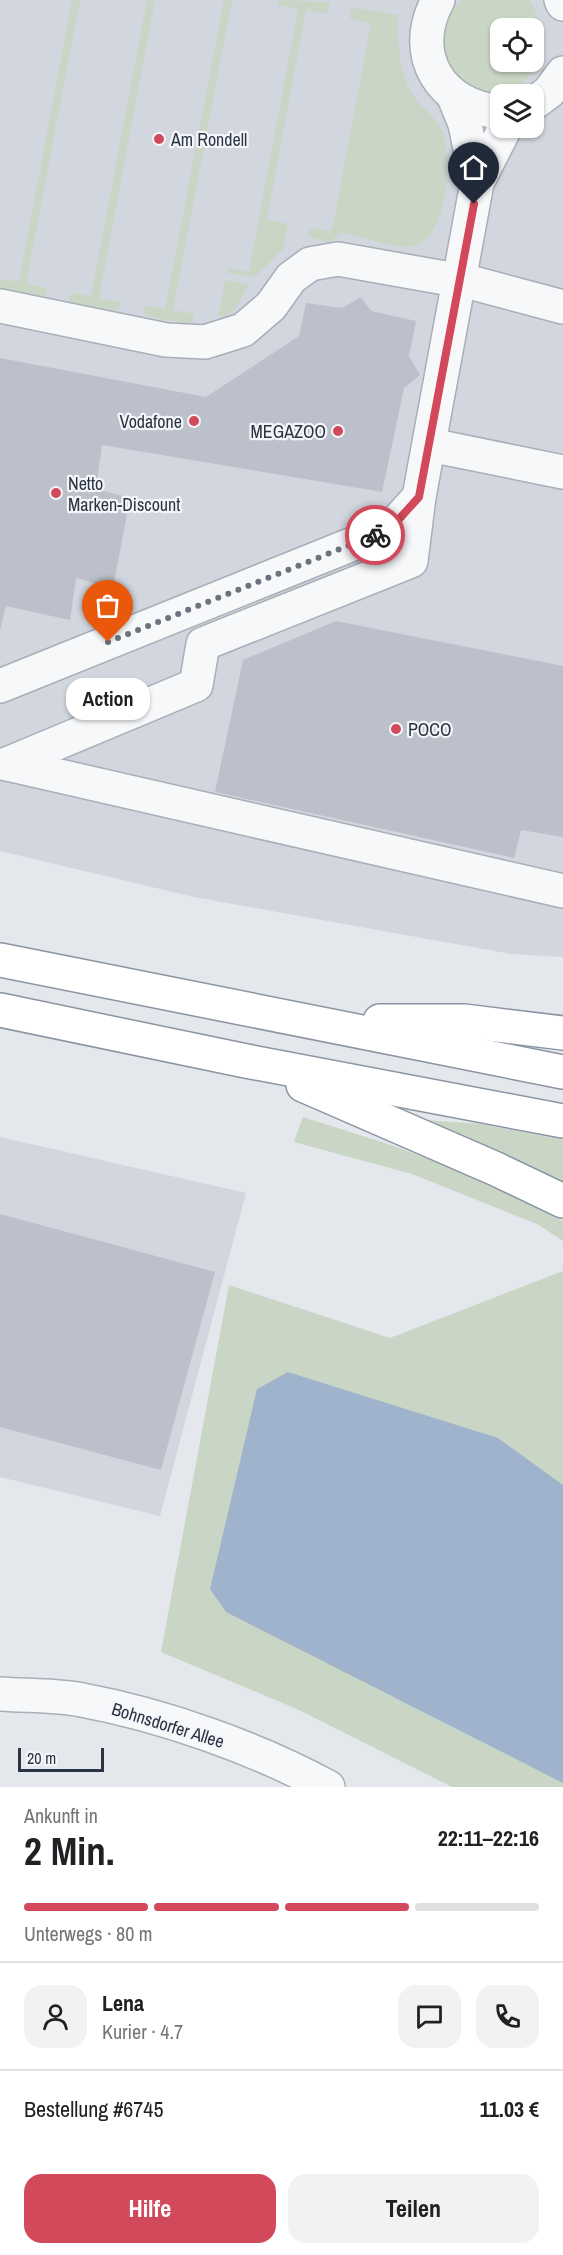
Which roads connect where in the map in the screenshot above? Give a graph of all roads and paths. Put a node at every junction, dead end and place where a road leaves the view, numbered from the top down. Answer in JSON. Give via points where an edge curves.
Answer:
{"nodes":[{"id":1,"x":437,"y":0,"type":"edge"},
{"id":2,"x":454,"y":97,"type":"junction"},
{"id":3,"x":490,"y":111,"type":"edge"},
{"id":4,"x":500,"y":138,"type":"edge"},
{"id":5,"x":477,"y":183,"type":"junction"},
{"id":6,"x":466,"y":282,"type":"junction"},
{"id":7,"x":0,"y":306,"type":"edge"},
{"id":8,"x":563,"y":307,"type":"edge"},
{"id":9,"x":430,"y":445,"type":"junction"},
{"id":10,"x":563,"y":472,"type":"edge"},
{"id":11,"x":419,"y":497,"type":"junction"},
{"id":12,"x":0,"y":686,"type":"edge"},
{"id":13,"x":563,"y":891,"type":"edge"},
{"id":14,"x":0,"y":960,"type":"edge"},
{"id":15,"x":0,"y":1010,"type":"edge"},
{"id":16,"x":310,"y":1022,"type":"junction"},
{"id":17,"x":563,"y":1033,"type":"edge"},
{"id":18,"x":246,"y":1061,"type":"junction"},
{"id":19,"x":563,"y":1072,"type":"edge"},
{"id":20,"x":563,"y":1121,"type":"edge"},
{"id":21,"x":563,"y":1201,"type":"edge"},
{"id":22,"x":0,"y":1694,"type":"edge"},
{"id":23,"x":328,"y":1787,"type":"edge"}],
"edges":[{"from":1,"to":2,"type":"street","via":[[429,19],[426,48],[437,79]]},
{"from":2,"to":3,"type":"street"},
{"from":2,"to":5,"type":"street","via":[[465,124]]},
{"from":4,"to":5,"type":"street"},
{"from":5,"to":6,"type":"street"},
{"from":6,"to":7,"type":"street","via":[[338,259],[310,264],[291,278],[272,306],[243,330],[205,342],[166,340]]},
{"from":6,"to":8,"type":"street"},
{"from":6,"to":9,"type":"street"},
{"from":9,"to":10,"type":"street"},
{"from":9,"to":11,"type":"street"},
{"from":11,"to":12,"type":"street","via":[[390,529]]},
{"from":11,"to":13,"type":"street","via":[[411,561],[203,644],[196,685],[7,765]]},
{"from":14,"to":16,"type":"highway"},
{"from":15,"to":18,"type":"highway"},
{"from":16,"to":17,"type":"highway","via":[[464,1021]]},
{"from":16,"to":19,"type":"highway"},
{"from":18,"to":20,"type":"highway"},
{"from":18,"to":21,"type":"highway"},
{"from":22,"to":23,"type":"street","name":"Bohnsdorfer Allee","via":[[81,1700],[191,1729],[293,1768]]}]}
